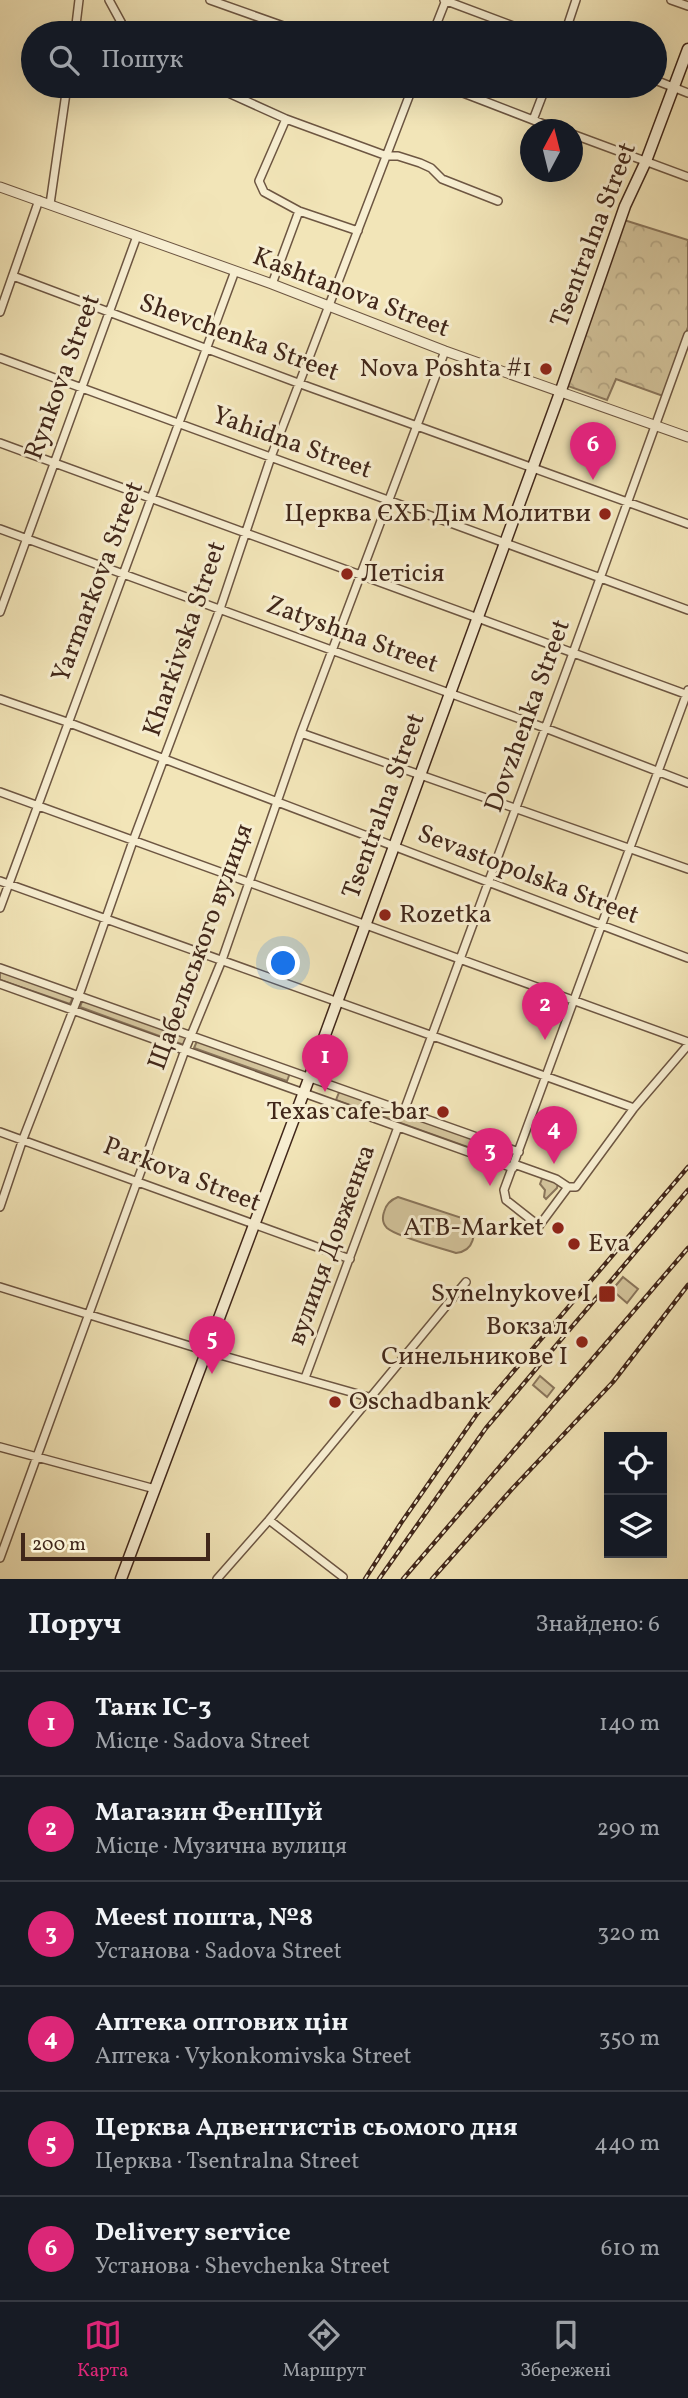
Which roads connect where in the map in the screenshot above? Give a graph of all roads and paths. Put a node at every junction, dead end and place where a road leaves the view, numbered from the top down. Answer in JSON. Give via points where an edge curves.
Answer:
{"nodes":[{"id":1,"x":79,"y":0,"type":"edge"},
{"id":2,"x":109,"y":0,"type":"edge"},
{"id":3,"x":209,"y":0,"type":"edge"},
{"id":4,"x":445,"y":0,"type":"edge"},
{"id":5,"x":576,"y":0,"type":"edge"},
{"id":6,"x":671,"y":0,"type":"edge"},
{"id":7,"x":227,"y":3,"type":"edge"},
{"id":8,"x":688,"y":6,"type":"edge"},
{"id":9,"x":76,"y":21,"type":"edge"},
{"id":10,"x":120,"y":21,"type":"edge"},
{"id":11,"x":273,"y":21,"type":"edge"},
{"id":12,"x":437,"y":21,"type":"edge"},
{"id":13,"x":500,"y":21,"type":"edge"},
{"id":14,"x":569,"y":21,"type":"edge"},
{"id":15,"x":688,"y":49,"type":"edge"},
{"id":16,"x":667,"y":85,"type":"edge"},
{"id":17,"x":674,"y":88,"type":"junction"},
{"id":18,"x":688,"y":93,"type":"edge"},
{"id":19,"x":65,"y":98,"type":"edge"},
{"id":20,"x":240,"y":98,"type":"edge"},
{"id":21,"x":409,"y":98,"type":"edge"},
{"id":22,"x":476,"y":98,"type":"edge"},
{"id":23,"x":541,"y":98,"type":"edge"},
{"id":24,"x":286,"y":119,"type":"junction"},
{"id":25,"x":530,"y":119,"type":"edge"},
{"id":26,"x":533,"y":119,"type":"edge"},
{"id":27,"x":583,"y":138,"type":"edge"},
{"id":28,"x":387,"y":156,"type":"junction"},
{"id":29,"x":646,"y":161,"type":"junction"},
{"id":30,"x":688,"y":177,"type":"edge"},
{"id":31,"x":0,"y":187,"type":"edge"},
{"id":32,"x":39,"y":200,"type":"junction"},
{"id":33,"x":498,"y":201,"type":"dead end"},
{"id":34,"x":50,"y":204,"type":"junction"},
{"id":35,"x":299,"y":211,"type":"junction"},
{"id":36,"x":358,"y":231,"type":"junction"},
{"id":37,"x":137,"y":236,"type":"junction"},
{"id":38,"x":234,"y":271,"type":"junction"},
{"id":39,"x":13,"y":276,"type":"junction"},
{"id":40,"x":272,"y":284,"type":"junction"},
{"id":41,"x":328,"y":307,"type":"junction"},
{"id":42,"x":0,"y":312,"type":"edge"},
{"id":43,"x":108,"y":312,"type":"junction"},
{"id":44,"x":688,"y":335,"type":"edge"},
{"id":45,"x":207,"y":348,"type":"junction"},
{"id":46,"x":685,"y":350,"type":"edge"},
{"id":47,"x":445,"y":351,"type":"junction"},
{"id":48,"x":0,"y":358,"type":"edge"},
{"id":49,"x":298,"y":383,"type":"junction"},
{"id":50,"x":82,"y":387,"type":"junction"},
{"id":51,"x":561,"y":390,"type":"junction"},
{"id":52,"x":178,"y":423,"type":"junction"},
{"id":53,"x":418,"y":425,"type":"junction"},
{"id":54,"x":656,"y":425,"type":"junction"},
{"id":55,"x":688,"y":437,"type":"edge"},
{"id":56,"x":0,"y":443,"type":"edge"},
{"id":57,"x":271,"y":457,"type":"junction"},
{"id":58,"x":55,"y":464,"type":"junction"},
{"id":59,"x":532,"y":468,"type":"junction"},
{"id":60,"x":152,"y":499,"type":"junction"},
{"id":61,"x":388,"y":501,"type":"junction"},
{"id":62,"x":629,"y":502,"type":"junction"},
{"id":63,"x":688,"y":524,"type":"edge"},
{"id":64,"x":0,"y":529,"type":"edge"},
{"id":65,"x":245,"y":533,"type":"junction"},
{"id":66,"x":26,"y":538,"type":"junction"},
{"id":67,"x":504,"y":543,"type":"junction"},
{"id":68,"x":125,"y":574,"type":"junction"},
{"id":69,"x":361,"y":575,"type":"junction"},
{"id":70,"x":601,"y":579,"type":"junction"},
{"id":71,"x":220,"y":609,"type":"junction"},
{"id":72,"x":688,"y":610,"type":"edge"},
{"id":73,"x":0,"y":612,"type":"edge"},
{"id":74,"x":477,"y":618,"type":"junction"},
{"id":75,"x":332,"y":650,"type":"junction"},
{"id":76,"x":573,"y":653,"type":"junction"},
{"id":77,"x":687,"y":693,"type":"edge"},
{"id":78,"x":450,"y":694,"type":"junction"},
{"id":79,"x":0,"y":699,"type":"edge"},
{"id":80,"x":67,"y":722,"type":"junction"},
{"id":81,"x":545,"y":728,"type":"junction"},
{"id":82,"x":302,"y":733,"type":"junction"},
{"id":83,"x":164,"y":760,"type":"junction"},
{"id":84,"x":659,"y":773,"type":"junction"},
{"id":85,"x":420,"y":775,"type":"junction"},
{"id":86,"x":688,"y":783,"type":"edge"},
{"id":87,"x":0,"y":792,"type":"edge"},
{"id":88,"x":277,"y":803,"type":"junction"},
{"id":89,"x":37,"y":806,"type":"junction"},
{"id":90,"x":516,"y":808,"type":"junction"},
{"id":91,"x":133,"y":841,"type":"junction"},
{"id":92,"x":393,"y":847,"type":"junction"},
{"id":93,"x":630,"y":847,"type":"junction"},
{"id":94,"x":688,"y":869,"type":"edge"},
{"id":95,"x":0,"y":881,"type":"edge"},
{"id":96,"x":248,"y":882,"type":"junction"},
{"id":97,"x":489,"y":882,"type":"junction"},
{"id":98,"x":9,"y":884,"type":"junction"},
{"id":99,"x":0,"y":908,"type":"edge"},
{"id":100,"x":105,"y":919,"type":"junction"},
{"id":101,"x":365,"y":924,"type":"junction"},
{"id":102,"x":601,"y":925,"type":"junction"},
{"id":103,"x":460,"y":958,"type":"junction"},
{"id":104,"x":688,"y":958,"type":"edge"},
{"id":105,"x":222,"y":960,"type":"junction"},
{"id":106,"x":0,"y":968,"type":"edge"},
{"id":107,"x":0,"y":984,"type":"edge"},
{"id":108,"x":79,"y":995,"type":"junction"},
{"id":109,"x":574,"y":999,"type":"junction"},
{"id":110,"x":337,"y":1002,"type":"junction"},
{"id":111,"x":74,"y":1010,"type":"junction"},
{"id":112,"x":191,"y":1035,"type":"junction"},
{"id":113,"x":432,"y":1035,"type":"junction"},
{"id":114,"x":688,"y":1044,"type":"edge"},
{"id":115,"x":185,"y":1050,"type":"junction"},
{"id":116,"x":310,"y":1076,"type":"junction"},
{"id":117,"x":547,"y":1077,"type":"junction"},
{"id":118,"x":303,"y":1093,"type":"junction"},
{"id":119,"x":634,"y":1108,"type":"junction"},
{"id":120,"x":404,"y":1111,"type":"junction"},
{"id":121,"x":398,"y":1127,"type":"junction"},
{"id":122,"x":0,"y":1132,"type":"edge"},
{"id":123,"x":23,"y":1139,"type":"junction"},
{"id":124,"x":519,"y":1152,"type":"junction"},
{"id":125,"x":513,"y":1166,"type":"junction"},
{"id":126,"x":138,"y":1180,"type":"junction"},
{"id":127,"x":568,"y":1187,"type":"junction"},
{"id":128,"x":0,"y":1208,"type":"edge"},
{"id":129,"x":255,"y":1226,"type":"junction"},
{"id":130,"x":350,"y":1259,"type":"junction"},
{"id":131,"x":466,"y":1282,"type":"dead end"},
{"id":132,"x":0,"y":1287,"type":"edge"},
{"id":133,"x":89,"y":1315,"type":"junction"},
{"id":134,"x":206,"y":1351,"type":"junction"},
{"id":135,"x":305,"y":1378,"type":"junction"},
{"id":136,"x":372,"y":1398,"type":"junction"},
{"id":137,"x":0,"y":1447,"type":"edge"},
{"id":138,"x":36,"y":1458,"type":"junction"},
{"id":139,"x":155,"y":1489,"type":"junction"},
{"id":140,"x":269,"y":1520,"type":"junction"},
{"id":141,"x":0,"y":1558,"type":"edge"},
{"id":142,"x":343,"y":1577,"type":"dead end"},
{"id":143,"x":121,"y":1579,"type":"edge"},
{"id":144,"x":216,"y":1579,"type":"edge"}],
"edges":[{"from":1,"to":9,"type":"street"},
{"from":2,"to":10,"type":"street"},
{"from":3,"to":7,"type":"street"},
{"from":4,"to":12,"type":"street"},
{"from":4,"to":13,"type":"street"},
{"from":5,"to":14,"type":"street"},
{"from":6,"to":8,"type":"street"},
{"from":7,"to":11,"type":"street"},
{"from":15,"to":17,"type":"main road","name":"Tsentralna Street"},
{"from":16,"to":17,"type":"street"},
{"from":17,"to":18,"type":"street"},
{"from":17,"to":29,"type":"main road","name":"Tsentralna Street"},
{"from":19,"to":34,"type":"street"},
{"from":20,"to":24,"type":"street"},
{"from":21,"to":28,"type":"street","name":"Kharkivska Street"},
{"from":22,"to":25,"type":"street"},
{"from":23,"to":26,"type":"street"},
{"from":24,"to":28,"type":"street"},
{"from":24,"to":35,"type":"street","via":[[259,181],[264,192]]},
{"from":27,"to":29,"type":"street"},
{"from":28,"to":33,"type":"street","via":[[421,163],[442,179]]},
{"from":28,"to":36,"type":"street","name":"Kharkivska Street"},
{"from":29,"to":30,"type":"street"},
{"from":29,"to":51,"type":"main road","name":"Tsentralna Street","via":[[625,206]]},
{"from":31,"to":32,"type":"street","name":"Kashtanova Street"},
{"from":32,"to":34,"type":"street","name":"Kashtanova Street"},
{"from":32,"to":39,"type":"street"},
{"from":34,"to":37,"type":"street","name":"Kashtanova Street"},
{"from":35,"to":36,"type":"street"},
{"from":35,"to":40,"type":"street"},
{"from":36,"to":41,"type":"street","name":"Kharkivska Street"},
{"from":37,"to":38,"type":"street","name":"Kashtanova Street"},
{"from":37,"to":43,"type":"street","name":"Rynkova Street"},
{"from":38,"to":40,"type":"street","name":"Kashtanova Street"},
{"from":38,"to":45,"type":"street","name":"Yarmarkova Street"},
{"from":39,"to":42,"type":"street"},
{"from":39,"to":43,"type":"street","name":"Shevchenka Street"},
{"from":40,"to":41,"type":"street","name":"Kashtanova Street"},
{"from":41,"to":47,"type":"street","name":"Kashtanova Street"},
{"from":41,"to":49,"type":"street","name":"Kharkivska Street"},
{"from":43,"to":45,"type":"street","name":"Shevchenka Street"},
{"from":43,"to":50,"type":"street","name":"Rynkova Street"},
{"from":44,"to":46,"type":"street","name":"Dovzhenka Street"},
{"from":45,"to":49,"type":"street","name":"Shevchenka Street"},
{"from":45,"to":52,"type":"street","name":"Yarmarkova Street"},
{"from":46,"to":54,"type":"street","name":"Dovzhenka Street"},
{"from":47,"to":51,"type":"street","name":"Kashtanova Street"},
{"from":47,"to":53,"type":"street","name":"Щабельського вулиця"},
{"from":48,"to":50,"type":"street","name":"Yahidna Street"},
{"from":49,"to":53,"type":"street","name":"Shevchenka Street"},
{"from":49,"to":57,"type":"street","name":"Kharkivska Street"},
{"from":50,"to":52,"type":"street","name":"Yahidna Street"},
{"from":50,"to":58,"type":"street","name":"Rynkova Street"},
{"from":51,"to":54,"type":"street","name":"Kashtanova Street"},
{"from":51,"to":59,"type":"main road","name":"Tsentralna Street"},
{"from":52,"to":57,"type":"street","name":"Yahidna Street"},
{"from":52,"to":60,"type":"street","name":"Yarmarkova Street"},
{"from":53,"to":59,"type":"street","name":"Shevchenka Street"},
{"from":53,"to":61,"type":"street","name":"Щабельського вулиця"},
{"from":54,"to":55,"type":"street","name":"Kashtanova Street"},
{"from":54,"to":62,"type":"street","name":"Dovzhenka Street"},
{"from":56,"to":58,"type":"street"},
{"from":57,"to":61,"type":"street","name":"Yahidna Street"},
{"from":57,"to":65,"type":"street","name":"Kharkivska Street"},
{"from":58,"to":60,"type":"street"},
{"from":58,"to":66,"type":"street","name":"Rynkova Street"},
{"from":59,"to":62,"type":"street","name":"Shevchenka Street"},
{"from":59,"to":67,"type":"main road","name":"Tsentralna Street"},
{"from":60,"to":65,"type":"street"},
{"from":60,"to":68,"type":"street","name":"Yarmarkova Street"},
{"from":61,"to":67,"type":"street","name":"Yahidna Street"},
{"from":61,"to":69,"type":"street","name":"Щабельського вулиця"},
{"from":62,"to":63,"type":"street","name":"Shevchenka Street"},
{"from":62,"to":70,"type":"street","name":"Dovzhenka Street"},
{"from":64,"to":66,"type":"street","name":"Zatyshna Street"},
{"from":65,"to":69,"type":"street"},
{"from":65,"to":71,"type":"street","name":"Kharkivska Street"},
{"from":66,"to":68,"type":"street","name":"Zatyshna Street"},
{"from":66,"to":73,"type":"street","name":"Rynkova Street"},
{"from":67,"to":70,"type":"street","name":"Yahidna Street"},
{"from":67,"to":74,"type":"main road","name":"Tsentralna Street"},
{"from":68,"to":71,"type":"street","name":"Zatyshna Street"},
{"from":68,"to":80,"type":"street","name":"Yarmarkova Street"},
{"from":69,"to":74,"type":"street"},
{"from":69,"to":75,"type":"street","name":"Щабельського вулиця"},
{"from":70,"to":72,"type":"street","name":"Yahidna Street"},
{"from":70,"to":76,"type":"street","name":"Dovzhenka Street"},
{"from":71,"to":75,"type":"street","name":"Zatyshna Street"},
{"from":71,"to":83,"type":"street","name":"Kharkivska Street"},
{"from":74,"to":76,"type":"street"},
{"from":74,"to":78,"type":"main road","name":"Tsentralna Street"},
{"from":75,"to":78,"type":"street","name":"Zatyshna Street"},
{"from":75,"to":82,"type":"street","name":"Щабельського вулиця"},
{"from":76,"to":77,"type":"street"},
{"from":76,"to":81,"type":"street","name":"Dovzhenka Street"},
{"from":77,"to":84,"type":"street"},
{"from":78,"to":81,"type":"street","name":"Zatyshna Street"},
{"from":78,"to":85,"type":"main road","name":"Tsentralna Street"},
{"from":79,"to":80,"type":"street","name":"Sevastopolska Street"},
{"from":80,"to":83,"type":"street","name":"Sevastopolska Street"},
{"from":80,"to":89,"type":"street","name":"Yarmarkova Street"},
{"from":81,"to":84,"type":"street","name":"Zatyshna Street"},
{"from":81,"to":90,"type":"street","name":"Dovzhenka Street"},
{"from":82,"to":85,"type":"street"},
{"from":82,"to":88,"type":"street","name":"Щабельського вулиця"},
{"from":83,"to":88,"type":"street","name":"Sevastopolska Street"},
{"from":83,"to":91,"type":"street","name":"Kharkivska Street"},
{"from":84,"to":86,"type":"street","name":"Zatyshna Street"},
{"from":84,"to":93,"type":"street"},
{"from":85,"to":90,"type":"street"},
{"from":85,"to":92,"type":"main road","name":"Tsentralna Street"},
{"from":87,"to":89,"type":"street"},
{"from":88,"to":92,"type":"street","name":"Sevastopolska Street"},
{"from":88,"to":96,"type":"street","name":"Щабельського вулиця"},
{"from":89,"to":91,"type":"street"},
{"from":89,"to":98,"type":"street","name":"Yarmarkova Street"},
{"from":90,"to":93,"type":"street"},
{"from":90,"to":97,"type":"street","name":"Dovzhenka Street"},
{"from":91,"to":96,"type":"street"},
{"from":91,"to":100,"type":"street","name":"Kharkivska Street"},
{"from":92,"to":97,"type":"street","name":"Sevastopolska Street"},
{"from":92,"to":101,"type":"main road","name":"Tsentralna Street"},
{"from":93,"to":94,"type":"street"},
{"from":93,"to":102,"type":"street"},
{"from":95,"to":98,"type":"street"},
{"from":96,"to":101,"type":"street"},
{"from":96,"to":105,"type":"street","name":"Щабельського вулиця"},
{"from":97,"to":102,"type":"street","name":"Sevastopolska Street"},
{"from":97,"to":103,"type":"street","name":"Dovzhenka Street"},
{"from":98,"to":99,"type":"street","name":"Yarmarkova Street"},
{"from":98,"to":100,"type":"street"},
{"from":100,"to":105,"type":"street"},
{"from":100,"to":108,"type":"street","name":"Kharkivska Street"},
{"from":101,"to":103,"type":"street"},
{"from":101,"to":110,"type":"main road","name":"Tsentralna Street"},
{"from":102,"to":104,"type":"street","name":"Sevastopolska Street"},
{"from":102,"to":109,"type":"street"},
{"from":103,"to":109,"type":"street"},
{"from":103,"to":113,"type":"street","name":"Dovzhenka Street"},
{"from":105,"to":110,"type":"street"},
{"from":105,"to":112,"type":"street","name":"Щабельського вулиця"},
{"from":106,"to":108,"type":"street"},
{"from":107,"to":111,"type":"street"},
{"from":108,"to":111,"type":"street","name":"Kharkivska Street"},
{"from":108,"to":112,"type":"street"},
{"from":109,"to":114,"type":"street"},
{"from":109,"to":117,"type":"street"},
{"from":110,"to":113,"type":"street"},
{"from":110,"to":116,"type":"main road","name":"Tsentralna Street"},
{"from":111,"to":115,"type":"street"},
{"from":111,"to":123,"type":"street","name":"Kharkivska Street"},
{"from":112,"to":115,"type":"street","name":"Щабельського вулиця"},
{"from":112,"to":116,"type":"street"},
{"from":113,"to":117,"type":"street"},
{"from":113,"to":120,"type":"street","name":"Dovzhenka Street"},
{"from":114,"to":119,"type":"street"},
{"from":115,"to":118,"type":"street"},
{"from":115,"to":126,"type":"street","name":"Щабельського вулиця"},
{"from":116,"to":118,"type":"main road","name":"Tsentralna Street"},
{"from":116,"to":120,"type":"street"},
{"from":117,"to":119,"type":"street"},
{"from":117,"to":124,"type":"street"},
{"from":118,"to":121,"type":"street"},
{"from":118,"to":129,"type":"main road","name":"Tsentralna Street"},
{"from":119,"to":127,"type":"street","via":[[576,1187]]},
{"from":120,"to":124,"type":"street"},
{"from":121,"to":125,"type":"street"},
{"from":121,"to":130,"type":"street","name":"вулиця Довженка"},
{"from":122,"to":123,"type":"street","name":"Parkova Street"},
{"from":123,"to":126,"type":"street","name":"Parkova Street"},
{"from":123,"to":128,"type":"street","name":"Kharkivska Street"},
{"from":124,"to":125,"type":"street"},
{"from":125,"to":127,"type":"street"},
{"from":125,"to":127,"type":"street","via":[[504,1190],[506,1200],[539,1226]]},
{"from":126,"to":129,"type":"street","name":"Parkova Street"},
{"from":126,"to":133,"type":"street","name":"Щабельського вулиця"},
{"from":129,"to":130,"type":"street","name":"Parkova Street"},
{"from":129,"to":134,"type":"main road","name":"Tsentralna Street"},
{"from":130,"to":135,"type":"street","name":"вулиця Довженка"},
{"from":131,"to":136,"type":"street"},
{"from":132,"to":133,"type":"street"},
{"from":133,"to":134,"type":"street"},
{"from":133,"to":138,"type":"street","name":"Щабельського вулиця"},
{"from":134,"to":135,"type":"street"},
{"from":134,"to":139,"type":"main road","name":"Tsentralna Street"},
{"from":135,"to":136,"type":"street"},
{"from":136,"to":140,"type":"street"},
{"from":137,"to":138,"type":"street"},
{"from":138,"to":139,"type":"street"},
{"from":138,"to":141,"type":"street","name":"Щабельського вулиця"},
{"from":139,"to":143,"type":"main road","name":"Tsentralna Street"},
{"from":140,"to":142,"type":"street"},
{"from":140,"to":144,"type":"street"}]}
